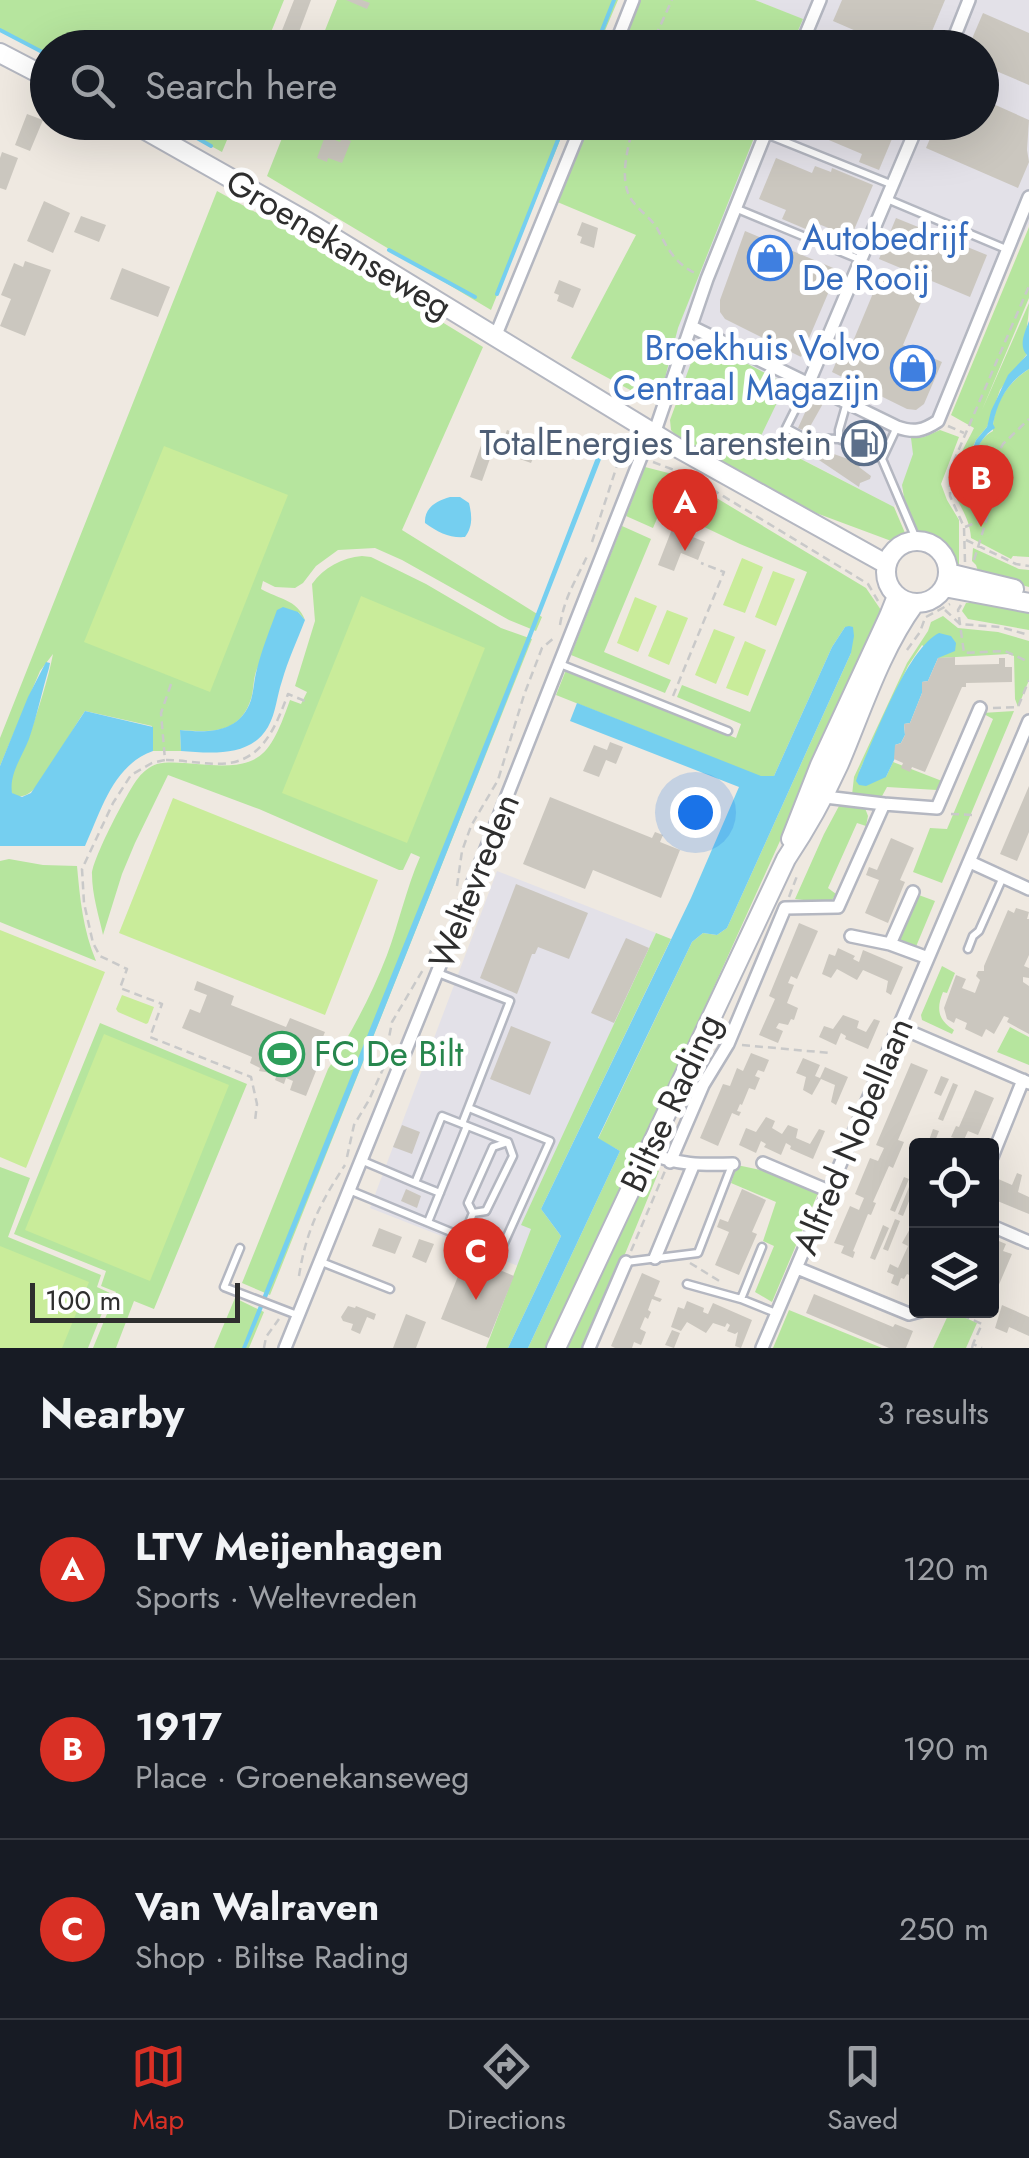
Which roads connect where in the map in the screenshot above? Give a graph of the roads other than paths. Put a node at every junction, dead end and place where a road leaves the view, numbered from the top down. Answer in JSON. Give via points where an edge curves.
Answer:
{"nodes":[{"id":1,"x":633,"y":0,"type":"edge"},
{"id":2,"x":820,"y":0,"type":"edge"},
{"id":3,"x":970,"y":0,"type":"edge"},
{"id":4,"x":621,"y":30,"type":"edge"},
{"id":5,"x":808,"y":30,"type":"edge"},
{"id":6,"x":958,"y":30,"type":"edge"},
{"id":7,"x":0,"y":53,"type":"edge"},
{"id":8,"x":30,"y":69,"type":"edge"},
{"id":9,"x":162,"y":140,"type":"edge"},
{"id":10,"x":576,"y":140,"type":"edge"},
{"id":11,"x":762,"y":140,"type":"edge"},
{"id":12,"x":794,"y":140,"type":"edge"},
{"id":13,"x":910,"y":140,"type":"edge"},
{"id":14,"x":893,"y":185,"type":"junction"},
{"id":15,"x":1029,"y":197,"type":"edge"},
{"id":16,"x":887,"y":199,"type":"junction"},
{"id":17,"x":734,"y":208,"type":"junction"},
{"id":18,"x":1006,"y":249,"type":"junction"},
{"id":19,"x":861,"y":260,"type":"junction"},
{"id":20,"x":692,"y":326,"type":"junction"},
{"id":21,"x":495,"y":337,"type":"junction"},
{"id":22,"x":809,"y":382,"type":"junction"},
{"id":23,"x":847,"y":402,"type":"junction"},
{"id":24,"x":897,"y":427,"type":"junction"},
{"id":25,"x":654,"y":434,"type":"junction"},
{"id":26,"x":839,"y":438,"type":"junction"},
{"id":27,"x":852,"y":444,"type":"dead end"},
{"id":28,"x":871,"y":454,"type":"dead end"},
{"id":29,"x":882,"y":460,"type":"junction"},
{"id":30,"x":916,"y":541,"type":"junction"},
{"id":31,"x":890,"y":558,"type":"junction"},
{"id":32,"x":946,"y":580,"type":"junction"},
{"id":33,"x":971,"y":585,"type":"junction"},
{"id":34,"x":1029,"y":592,"type":"edge"},
{"id":35,"x":1029,"y":603,"type":"edge"},
{"id":36,"x":912,"y":605,"type":"junction"},
{"id":37,"x":560,"y":664,"type":"junction"},
{"id":38,"x":980,"y":708,"type":"road end"},
{"id":39,"x":1029,"y":721,"type":"edge"},
{"id":40,"x":728,"y":730,"type":"dead end"},
{"id":41,"x":815,"y":796,"type":"junction"},
{"id":42,"x":884,"y":804,"type":"junction"},
{"id":43,"x":970,"y":862,"type":"junction"},
{"id":44,"x":1002,"y":877,"type":"junction"},
{"id":45,"x":1029,"y":889,"type":"edge"},
{"id":46,"x":913,"y":892,"type":"dead end"},
{"id":47,"x":851,"y":936,"type":"dead end"},
{"id":48,"x":890,"y":944,"type":"junction"},
{"id":49,"x":968,"y":949,"type":"dead end"},
{"id":50,"x":928,"y":958,"type":"junction"},
{"id":51,"x":437,"y":973,"type":"junction"},
{"id":52,"x":899,"y":1026,"type":"junction"},
{"id":53,"x":1026,"y":1082,"type":"edge"},
{"id":54,"x":469,"y":1108,"type":"junction"},
{"id":55,"x":464,"y":1125,"type":"junction"},
{"id":56,"x":508,"y":1142,"type":"junction"},
{"id":57,"x":999,"y":1142,"type":"edge"},
{"id":58,"x":648,"y":1152,"type":"junction"},
{"id":59,"x":360,"y":1160,"type":"junction"},
{"id":60,"x":670,"y":1162,"type":"junction"},
{"id":61,"x":733,"y":1164,"type":"joint"},
{"id":62,"x":763,"y":1164,"type":"dead end"},
{"id":63,"x":693,"y":1166,"type":"junction"},
{"id":64,"x":415,"y":1183,"type":"junction"},
{"id":65,"x":348,"y":1190,"type":"junction"},
{"id":66,"x":829,"y":1191,"type":"junction"},
{"id":67,"x":440,"y":1193,"type":"junction"},
{"id":68,"x":473,"y":1213,"type":"junction"},
{"id":69,"x":428,"y":1222,"type":"junction"},
{"id":70,"x":997,"y":1228,"type":"edge"},
{"id":71,"x":463,"y":1237,"type":"junction"},
{"id":72,"x":1029,"y":1242,"type":"edge"},
{"id":73,"x":240,"y":1248,"type":"dead end"},
{"id":74,"x":762,"y":1248,"type":"dead end"},
{"id":75,"x":655,"y":1258,"type":"junction"},
{"id":76,"x":319,"y":1261,"type":"junction"},
{"id":77,"x":626,"y":1262,"type":"joint"},
{"id":78,"x":796,"y":1268,"type":"junction"},
{"id":79,"x":687,"y":1284,"type":"dead end"},
{"id":80,"x":390,"y":1290,"type":"dead end"},
{"id":81,"x":741,"y":1298,"type":"junction"},
{"id":82,"x":777,"y":1314,"type":"junction"},
{"id":83,"x":909,"y":1314,"type":"edge"},
{"id":84,"x":298,"y":1315,"type":"junction"},
{"id":85,"x":284,"y":1348,"type":"edge"},
{"id":86,"x":556,"y":1348,"type":"edge"},
{"id":87,"x":589,"y":1348,"type":"edge"},
{"id":88,"x":762,"y":1348,"type":"edge"}],
"edges":[{"from":1,"to":4,"type":"street"},
{"from":2,"to":5,"type":"street"},
{"from":3,"to":6,"type":"street"},
{"from":7,"to":8,"type":"main road"},
{"from":9,"to":21,"type":"main road","name":"Groenekanseweg"},
{"from":10,"to":21,"type":"street","name":"Groenekanseweg"},
{"from":11,"to":17,"type":"street","name":"Weltevreden"},
{"from":12,"to":14,"type":"lane"},
{"from":13,"to":14,"type":"street"},
{"from":14,"to":16,"type":"street"},
{"from":15,"to":18,"type":"street"},
{"from":16,"to":18,"type":"lane"},
{"from":16,"to":19,"type":"street"},
{"from":17,"to":19,"type":"lane"},
{"from":17,"to":20,"type":"street","name":"Weltevreden"},
{"from":18,"to":24,"type":"street","via":[[938,421],[917,432]]},
{"from":19,"to":22,"type":"street"},
{"from":20,"to":22,"type":"street"},
{"from":20,"to":25,"type":"street","name":"Weltevreden"},
{"from":21,"to":25,"type":"main road","name":"Groenekanseweg"},
{"from":22,"to":23,"type":"street"},
{"from":22,"to":26,"type":"lane","via":[[786,428],[806,438]]},
{"from":23,"to":24,"type":"street"},
{"from":23,"to":26,"type":"lane"},
{"from":24,"to":29,"type":"lane"},
{"from":25,"to":31,"type":"main road","name":"Groenekanseweg"},
{"from":25,"to":37,"type":"street","name":"Weltevreden"},
{"from":26,"to":27,"type":"lane"},
{"from":28,"to":29,"type":"lane"},
{"from":29,"to":30,"type":"lane"},
{"from":30,"to":31,"type":"main road"},
{"from":30,"to":32,"type":"main road","via":[[942,554]]},
{"from":31,"to":36,"type":"main road","via":[[887,582]]},
{"from":32,"to":33,"type":"main road"},
{"from":32,"to":36,"type":"main road","via":[[936,596]]},
{"from":33,"to":34,"type":"main road"},
{"from":33,"to":35,"type":"main road"},
{"from":36,"to":41,"type":"main road","name":"Biltse Rading","via":[[895,619],[837,769]]},
{"from":37,"to":40,"type":"lane"},
{"from":37,"to":51,"type":"street","name":"Weltevreden"},
{"from":38,"to":42,"type":"street","via":[[937,808]]},
{"from":39,"to":43,"type":"street","name":"Alfred Nobellaan"},
{"from":41,"to":42,"type":"street"},
{"from":41,"to":58,"type":"main road","name":"Biltse Rading","via":[[807,826]]},
{"from":42,"to":60,"type":"street","via":[[838,907],[785,908]]},
{"from":43,"to":44,"type":"street"},
{"from":43,"to":50,"type":"street","name":"Alfred Nobellaan"},
{"from":44,"to":45,"type":"street"},
{"from":44,"to":49,"type":"lane"},
{"from":46,"to":48,"type":"street"},
{"from":47,"to":48,"type":"street"},
{"from":48,"to":50,"type":"street"},
{"from":50,"to":52,"type":"street","name":"Alfred Nobellaan"},
{"from":51,"to":54,"type":"lane","via":[[510,1001]]},
{"from":51,"to":59,"type":"street","name":"Weltevreden"},
{"from":52,"to":53,"type":"street"},
{"from":52,"to":66,"type":"street","name":"Alfred Nobellaan"},
{"from":53,"to":57,"type":"street"},
{"from":54,"to":55,"type":"lane"},
{"from":54,"to":71,"type":"lane","via":[[550,1141],[500,1252]]},
{"from":55,"to":56,"type":"lane"},
{"from":55,"to":64,"type":"lane","via":[[442,1116]]},
{"from":55,"to":67,"type":"lane"},
{"from":56,"to":68,"type":"lane","via":[[493,1147],[468,1203]]},
{"from":56,"to":68,"type":"lane","via":[[513,1156],[486,1211]]},
{"from":58,"to":60,"type":"street"},
{"from":58,"to":86,"type":"main road","name":"Biltse Rading"},
{"from":59,"to":64,"type":"lane"},
{"from":59,"to":65,"type":"street","name":"Weltevreden"},
{"from":60,"to":63,"type":"street"},
{"from":61,"to":63,"type":"street"},
{"from":61,"to":75,"type":"lane","via":[[698,1253]]},
{"from":62,"to":66,"type":"street"},
{"from":63,"to":75,"type":"street"},
{"from":64,"to":67,"type":"lane"},
{"from":65,"to":69,"type":"lane"},
{"from":65,"to":76,"type":"street","name":"Weltevreden"},
{"from":66,"to":78,"type":"street","name":"Alfred Nobellaan"},
{"from":67,"to":69,"type":"lane"},
{"from":68,"to":71,"type":"lane"},
{"from":69,"to":71,"type":"lane"},
{"from":70,"to":72,"type":"street"},
{"from":73,"to":84,"type":"lane","via":[[224,1287]]},
{"from":74,"to":81,"type":"lane","name":"Alfred Nobellaan"},
{"from":75,"to":77,"type":"lane"},
{"from":76,"to":80,"type":"lane"},
{"from":76,"to":84,"type":"street","name":"Weltevreden"},
{"from":77,"to":87,"type":"street"},
{"from":78,"to":82,"type":"street","name":"Alfred Nobellaan"},
{"from":78,"to":83,"type":"street"},
{"from":79,"to":81,"type":"lane"},
{"from":81,"to":82,"type":"lane"},
{"from":82,"to":88,"type":"street","name":"Alfred Nobellaan"},
{"from":84,"to":85,"type":"street","name":"Weltevreden"}]}
